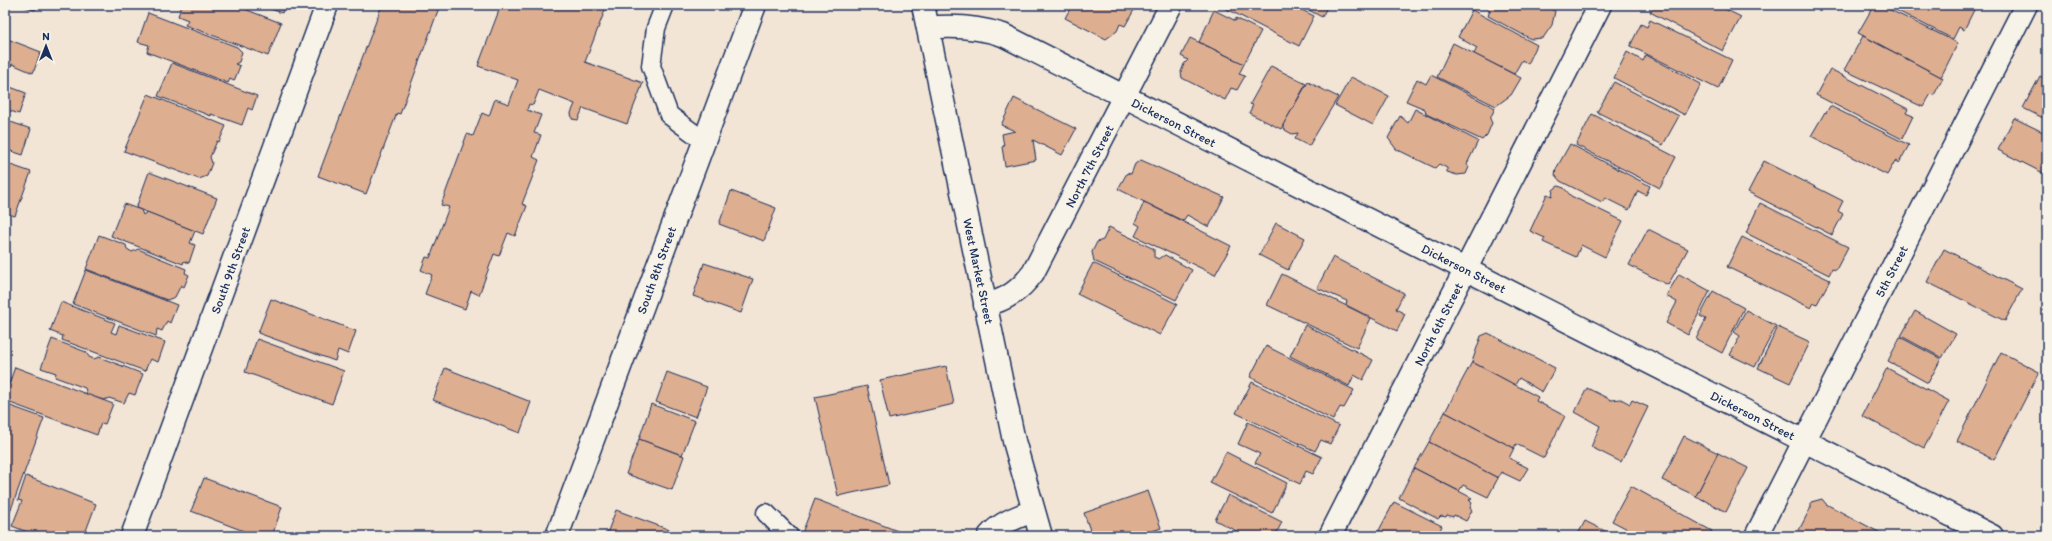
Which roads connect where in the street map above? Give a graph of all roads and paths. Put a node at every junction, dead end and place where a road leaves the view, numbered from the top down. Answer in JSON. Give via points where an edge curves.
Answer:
{"nodes":[{"id":1,"x":327,"y":5,"type":"edge"},
{"id":2,"x":665,"y":5,"type":"edge"},
{"id":3,"x":755,"y":5,"type":"edge"},
{"id":4,"x":923,"y":5,"type":"edge"},
{"id":5,"x":1171,"y":5,"type":"edge"},
{"id":6,"x":1600,"y":5,"type":"edge"},
{"id":7,"x":2026,"y":5,"type":"edge"},
{"id":8,"x":928,"y":28,"type":"junction"},
{"id":9,"x":1124,"y":96,"type":"junction"},
{"id":10,"x":704,"y":141,"type":"junction"},
{"id":11,"x":1466,"y":269,"type":"junction"},
{"id":12,"x":985,"y":305,"type":"junction"},
{"id":13,"x":1805,"y":441,"type":"junction"},
{"id":14,"x":1033,"y":511,"type":"junction"},
{"id":15,"x":766,"y":513,"type":"dead end"},
{"id":16,"x":132,"y":536,"type":"edge"},
{"id":17,"x":556,"y":536,"type":"edge"},
{"id":18,"x":789,"y":536,"type":"edge"},
{"id":19,"x":989,"y":536,"type":"edge"},
{"id":20,"x":1041,"y":536,"type":"edge"},
{"id":21,"x":1330,"y":536,"type":"edge"},
{"id":22,"x":1756,"y":536,"type":"edge"},
{"id":23,"x":1992,"y":536,"type":"edge"}],
"edges":[{"from":1,"to":16,"type":"street","name":"South 9th Street"},
{"from":2,"to":10,"type":"lane","via":[[656,28],[651,66],[669,115]]},
{"from":3,"to":10,"type":"street","name":"South 8th Street"},
{"from":4,"to":8,"type":"street","name":"West Market Street"},
{"from":5,"to":9,"type":"street","name":"North 7th Street"},
{"from":6,"to":11,"type":"street","name":"North 6th Street"},
{"from":7,"to":13,"type":"street","name":"5th Street"},
{"from":8,"to":9,"type":"street","name":"Dickerson Street","via":[[975,27],[1003,35]]},
{"from":8,"to":12,"type":"street","name":"West Market Street"},
{"from":9,"to":11,"type":"street","name":"Dickerson Street"},
{"from":9,"to":12,"type":"street","name":"North 7th Street","via":[[1033,273],[1011,296]]},
{"from":10,"to":17,"type":"street","name":"South 8th Street"},
{"from":11,"to":13,"type":"street","name":"Dickerson Street"},
{"from":11,"to":21,"type":"street","name":"North 6th Street"},
{"from":12,"to":14,"type":"street","name":"West Market Street","via":[[1016,447]]},
{"from":13,"to":22,"type":"street","name":"5th Street"},
{"from":13,"to":23,"type":"street","name":"Dickerson Street"},
{"from":14,"to":19,"type":"street","via":[[1006,522]]},
{"from":14,"to":20,"type":"street","name":"West Market Street"},
{"from":15,"to":18,"type":"lane"}]}
